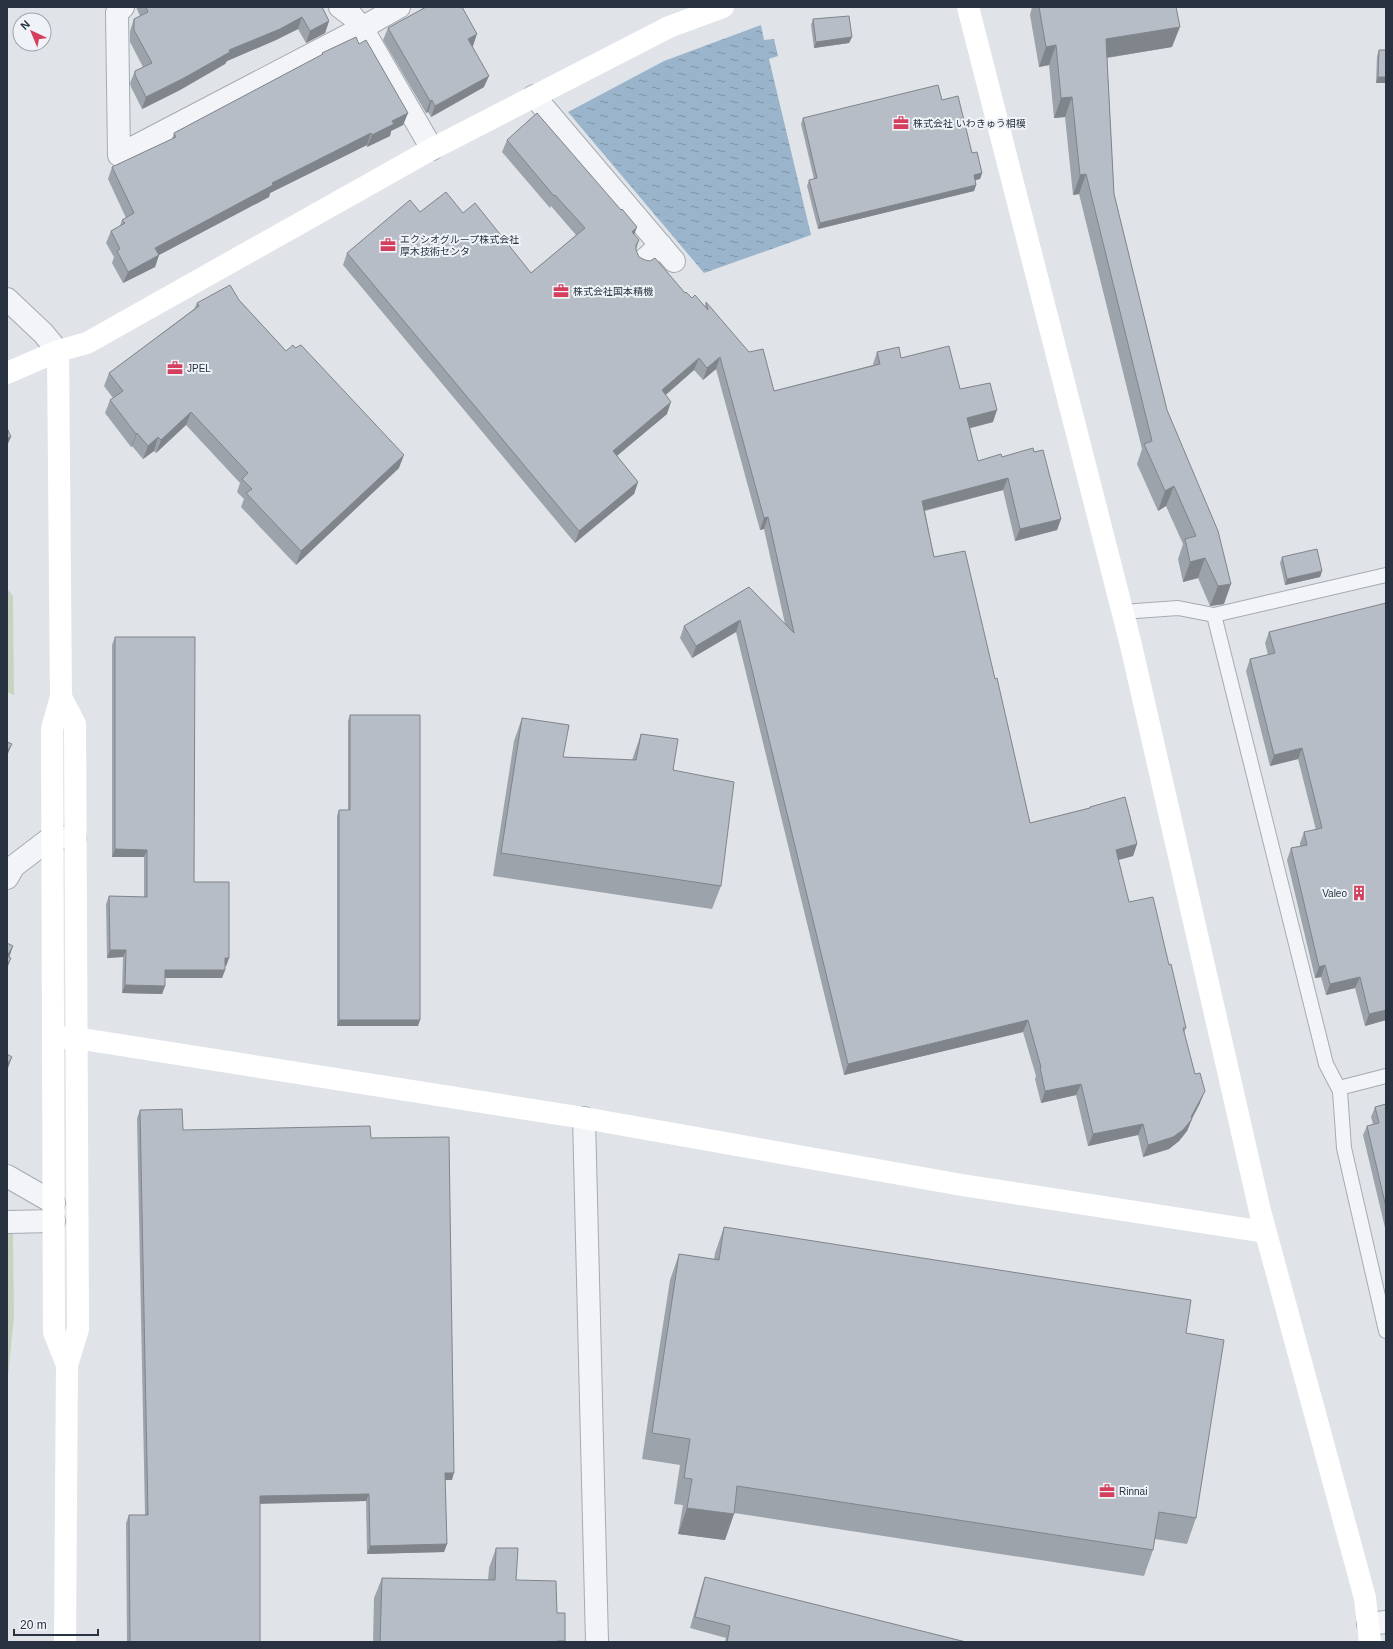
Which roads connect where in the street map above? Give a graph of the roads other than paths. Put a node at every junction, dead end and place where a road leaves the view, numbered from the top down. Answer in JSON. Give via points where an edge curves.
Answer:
{"nodes":[{"id":1,"x":123,"y":7,"type":"edge"},
{"id":2,"x":340,"y":7,"type":"edge"},
{"id":3,"x":399,"y":7,"type":"edge"},
{"id":4,"x":723,"y":7,"type":"edge"},
{"id":5,"x":968,"y":7,"type":"edge"},
{"id":6,"x":362,"y":28,"type":"junction"},
{"id":7,"x":534,"y":96,"type":"junction"},
{"id":8,"x":432,"y":149,"type":"junction"},
{"id":9,"x":644,"y":260,"type":"edge"},
{"id":10,"x":7,"y":299,"type":"edge"},
{"id":11,"x":58,"y":351,"type":"junction"},
{"id":12,"x":7,"y":373,"type":"edge"},
{"id":13,"x":1386,"y":574,"type":"edge"},
{"id":14,"x":1122,"y":612,"type":"junction"},
{"id":15,"x":1214,"y":615,"type":"junction"},
{"id":16,"x":61,"y":697,"type":"junction"},
{"id":17,"x":52,"y":837,"type":"junction"},
{"id":18,"x":75,"y":838,"type":"junction"},
{"id":19,"x":7,"y":878,"type":"edge"},
{"id":20,"x":53,"y":1037,"type":"junction"},
{"id":21,"x":76,"y":1038,"type":"junction"},
{"id":22,"x":1386,"y":1076,"type":"edge"},
{"id":23,"x":1339,"y":1088,"type":"junction"},
{"id":24,"x":584,"y":1118,"type":"junction"},
{"id":25,"x":7,"y":1176,"type":"edge"},
{"id":26,"x":54,"y":1212,"type":"junction"},
{"id":27,"x":7,"y":1222,"type":"edge"},
{"id":28,"x":1265,"y":1232,"type":"junction"},
{"id":29,"x":1386,"y":1331,"type":"edge"},
{"id":30,"x":67,"y":1365,"type":"junction"},
{"id":31,"x":1375,"y":1629,"type":"edge"},
{"id":32,"x":65,"y":1642,"type":"edge"},
{"id":33,"x":597,"y":1642,"type":"edge"}],
"edges":[{"from":1,"to":6,"type":"street","via":[[117,13],[119,155]]},
{"from":2,"to":6,"type":"street"},
{"from":3,"to":6,"type":"street"},
{"from":4,"to":7,"type":"street","via":[[669,27]]},
{"from":5,"to":14,"type":"street"},
{"from":6,"to":8,"type":"street"},
{"from":7,"to":8,"type":"street"},
{"from":7,"to":9,"type":"street","via":[[668,253]]},
{"from":8,"to":11,"type":"street","via":[[87,343]]},
{"from":10,"to":11,"type":"street"},
{"from":11,"to":12,"type":"street"},
{"from":11,"to":16,"type":"street"},
{"from":13,"to":15,"type":"lane"},
{"from":14,"to":15,"type":"lane","via":[[1178,608]]},
{"from":14,"to":28,"type":"street"},
{"from":15,"to":23,"type":"lane","via":[[1326,1064]]},
{"from":16,"to":17,"type":"street","via":[[52,729]]},
{"from":16,"to":18,"type":"street","via":[[75,724]]},
{"from":17,"to":18,"type":"street"},
{"from":17,"to":19,"type":"street","via":[[14,866]]},
{"from":17,"to":20,"type":"street"},
{"from":18,"to":21,"type":"street"},
{"from":20,"to":21,"type":"street"},
{"from":20,"to":26,"type":"street"},
{"from":21,"to":24,"type":"street"},
{"from":21,"to":30,"type":"street","via":[[78,1329]]},
{"from":22,"to":23,"type":"lane"},
{"from":23,"to":29,"type":"lane","via":[[1344,1148]]},
{"from":24,"to":28,"type":"street","via":[[962,1185]]},
{"from":24,"to":33,"type":"street"},
{"from":25,"to":26,"type":"street"},
{"from":26,"to":27,"type":"street"},
{"from":26,"to":30,"type":"street","via":[[54,1332]]},
{"from":28,"to":31,"type":"street"},
{"from":30,"to":32,"type":"street"}]}
